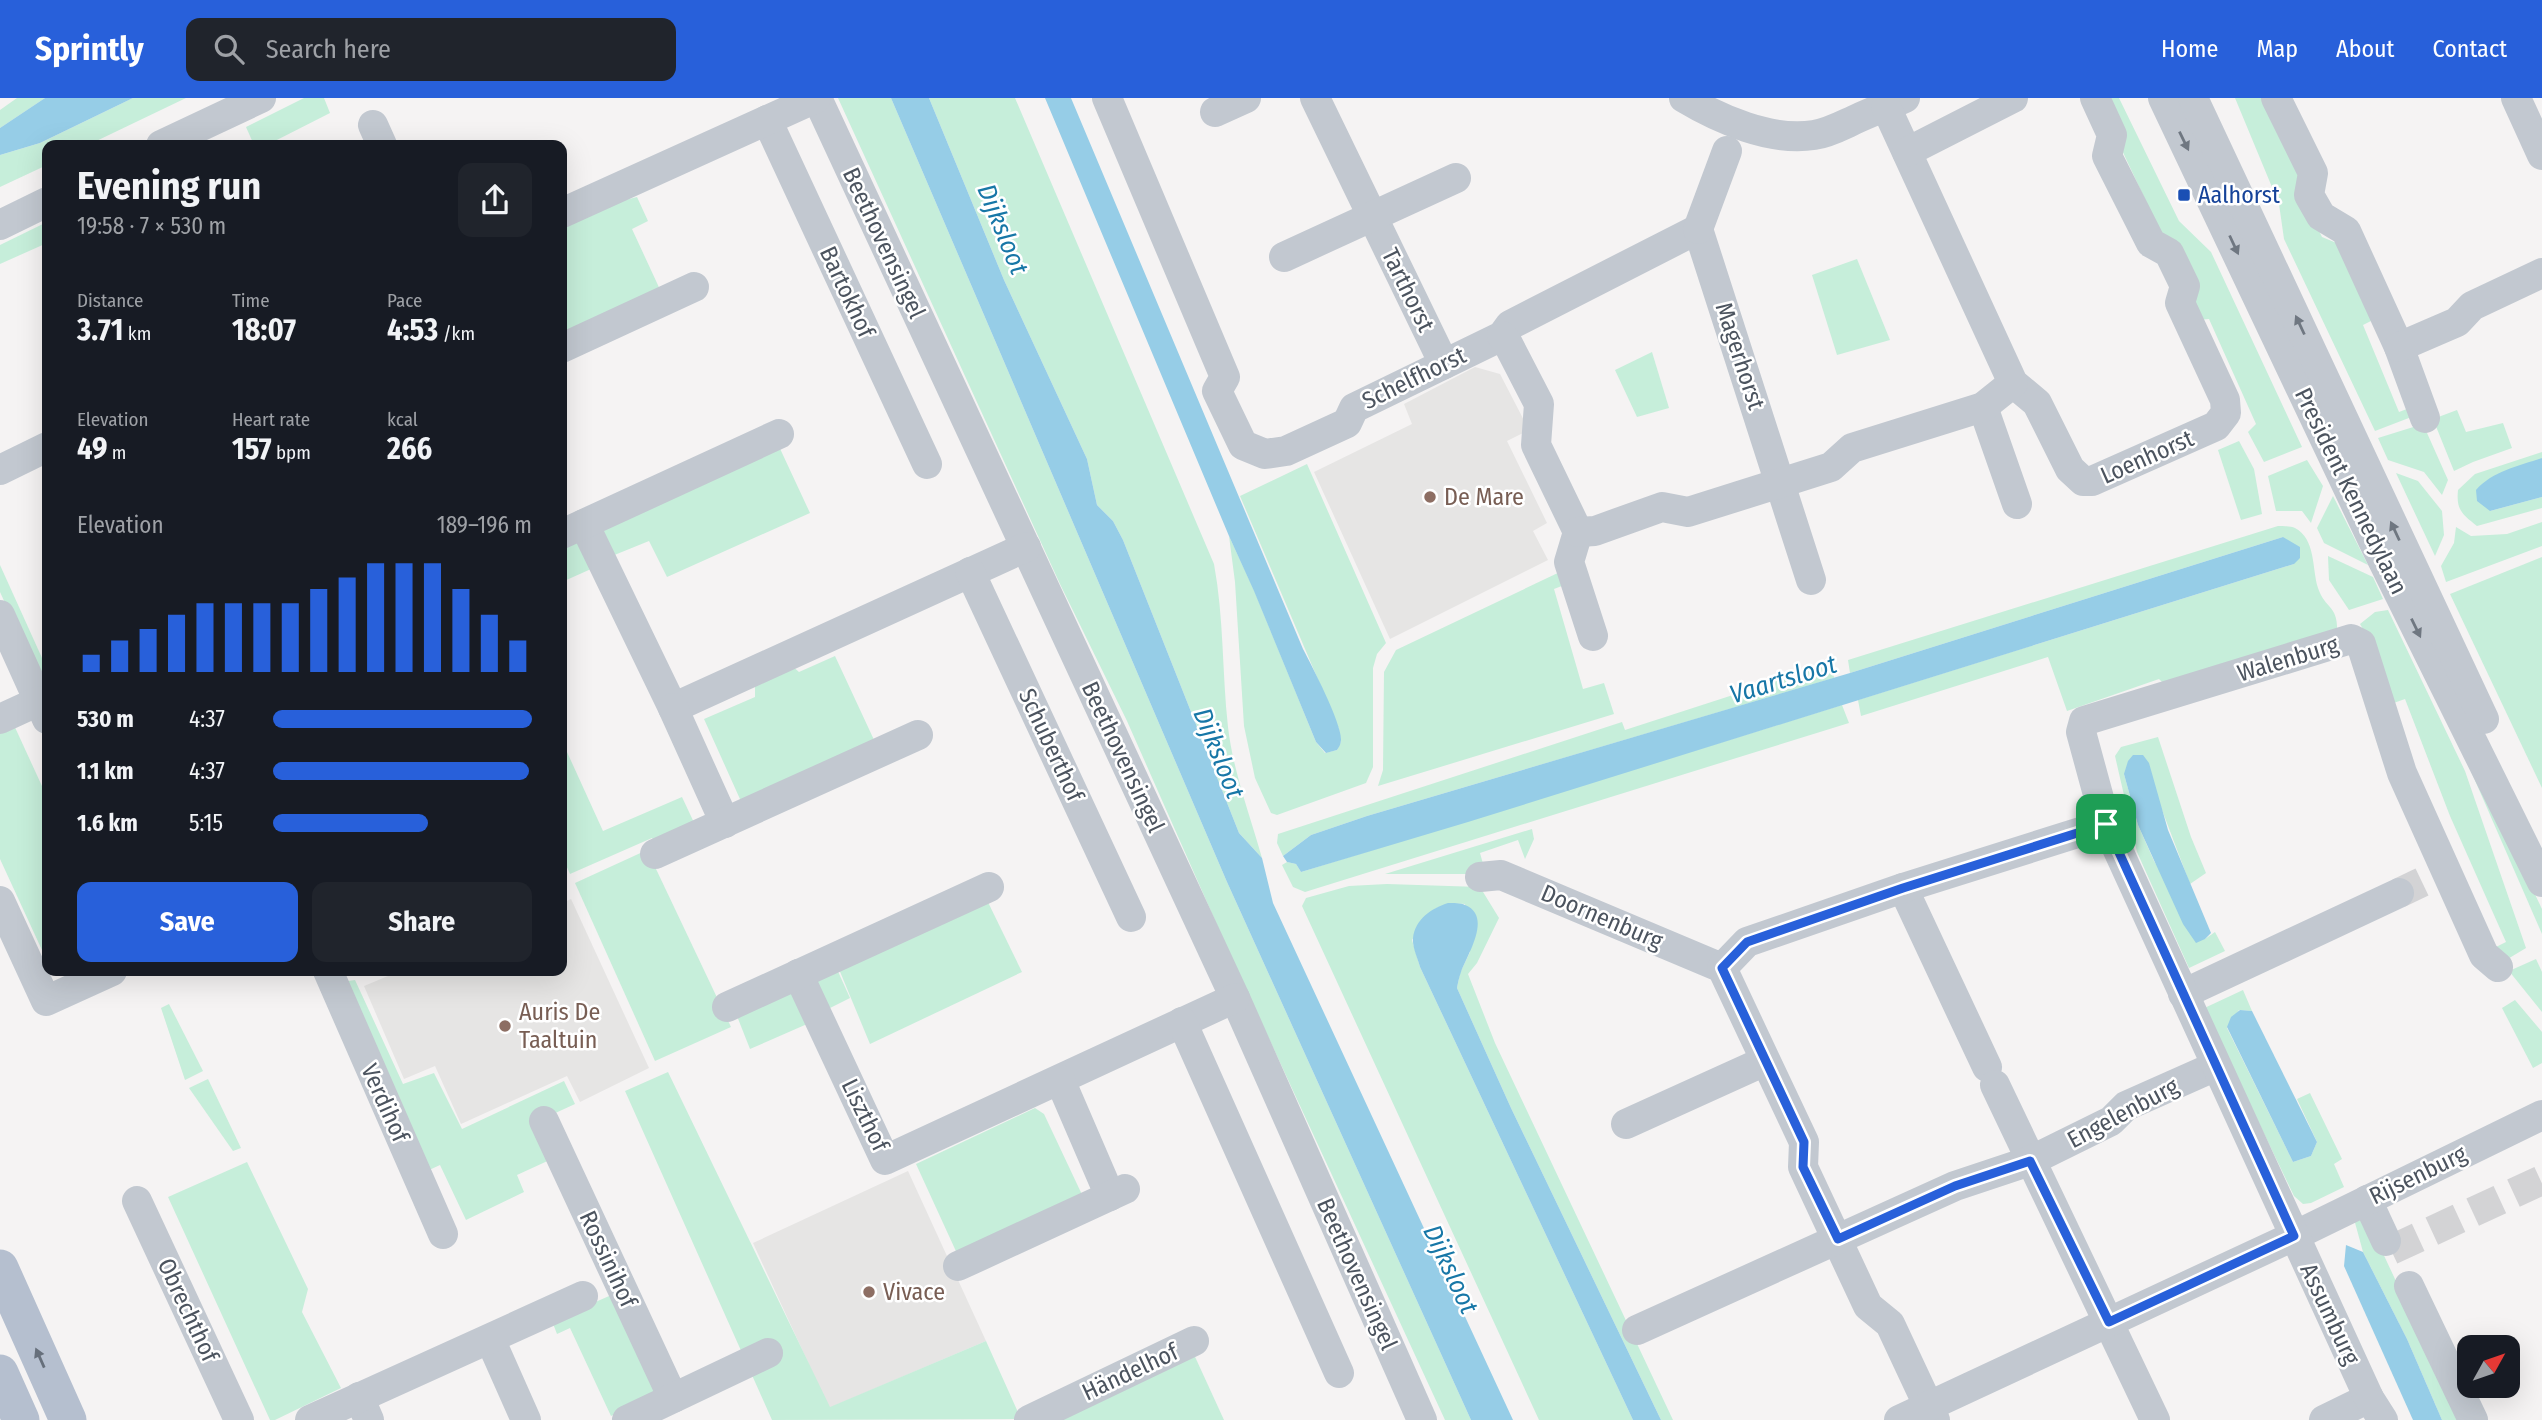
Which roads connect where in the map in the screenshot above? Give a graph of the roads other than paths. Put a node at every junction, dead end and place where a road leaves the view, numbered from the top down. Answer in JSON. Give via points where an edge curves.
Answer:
{"nodes":[{"id":1,"x":261,"y":98,"type":"edge"},
{"id":2,"x":817,"y":98,"type":"edge"},
{"id":3,"x":1107,"y":98,"type":"edge"},
{"id":4,"x":1246,"y":98,"type":"edge"},
{"id":5,"x":1315,"y":98,"type":"edge"},
{"id":6,"x":1684,"y":98,"type":"edge"},
{"id":7,"x":1724,"y":98,"type":"edge"},
{"id":8,"x":2013,"y":98,"type":"edge"},
{"id":9,"x":2095,"y":98,"type":"edge"},
{"id":10,"x":2163,"y":98,"type":"edge"},
{"id":11,"x":2193,"y":98,"type":"edge"},
{"id":12,"x":2276,"y":98,"type":"edge"},
{"id":13,"x":2516,"y":98,"type":"edge"},
{"id":14,"x":1895,"y":102,"type":"edge"},
{"id":15,"x":1214,"y":112,"type":"dead end"},
{"id":16,"x":1854,"y":120,"type":"junction"},
{"id":17,"x":767,"y":121,"type":"junction"},
{"id":18,"x":173,"y":140,"type":"edge"},
{"id":19,"x":1727,"y":151,"type":"dead end"},
{"id":20,"x":1907,"y":152,"type":"junction"},
{"id":21,"x":2542,"y":155,"type":"edge"},
{"id":22,"x":1456,"y":177,"type":"dead end"},
{"id":23,"x":42,"y":204,"type":"edge"},
{"id":24,"x":567,"y":212,"type":"edge"},
{"id":25,"x":1372,"y":217,"type":"junction"},
{"id":26,"x":0,"y":225,"type":"edge"},
{"id":27,"x":1698,"y":229,"type":"junction"},
{"id":28,"x":1284,"y":257,"type":"dead end"},
{"id":29,"x":2542,"y":273,"type":"edge"},
{"id":30,"x":694,"y":287,"type":"dead end"},
{"id":31,"x":1502,"y":336,"type":"junction"},
{"id":32,"x":567,"y":346,"type":"edge"},
{"id":33,"x":2399,"y":347,"type":"junction"},
{"id":34,"x":1444,"y":364,"type":"junction"},
{"id":35,"x":2013,"y":383,"type":"junction"},
{"id":36,"x":1983,"y":407,"type":"junction"},
{"id":37,"x":2425,"y":418,"type":"dead end"},
{"id":38,"x":779,"y":434,"type":"dead end"},
{"id":39,"x":42,"y":449,"type":"edge"},
{"id":40,"x":927,"y":464,"type":"dead end"},
{"id":41,"x":0,"y":470,"type":"edge"},
{"id":42,"x":1780,"y":483,"type":"junction"},
{"id":43,"x":2017,"y":504,"type":"dead end"},
{"id":44,"x":573,"y":529,"type":"edge"},
{"id":45,"x":1578,"y":532,"type":"junction"},
{"id":46,"x":1026,"y":547,"type":"junction"},
{"id":47,"x":970,"y":572,"type":"junction"},
{"id":48,"x":1811,"y":580,"type":"dead end"},
{"id":49,"x":0,"y":615,"type":"edge"},
{"id":50,"x":1593,"y":636,"type":"dead end"},
{"id":51,"x":42,"y":708,"type":"edge"},
{"id":52,"x":673,"y":708,"type":"junction"},
{"id":53,"x":42,"y":710,"type":"edge"},
{"id":54,"x":0,"y":719,"type":"edge"},
{"id":55,"x":918,"y":736,"type":"dead end"},
{"id":56,"x":725,"y":822,"type":"junction"},
{"id":57,"x":2106,"y":824,"type":"junction"},
{"id":58,"x":2542,"y":835,"type":"edge"},
{"id":59,"x":655,"y":854,"type":"dead end"},
{"id":60,"x":1480,"y":877,"type":"dead end"},
{"id":61,"x":2422,"y":882,"type":"junction"},
{"id":62,"x":2542,"y":882,"type":"edge"},
{"id":63,"x":989,"y":887,"type":"dead end"},
{"id":64,"x":1903,"y":888,"type":"junction"},
{"id":65,"x":0,"y":901,"type":"edge"},
{"id":66,"x":1131,"y":917,"type":"dead end"},
{"id":67,"x":2498,"y":967,"type":"dead end"},
{"id":68,"x":1722,"y":968,"type":"junction"},
{"id":69,"x":798,"y":974,"type":"junction"},
{"id":70,"x":101,"y":976,"type":"edge"},
{"id":71,"x":330,"y":976,"type":"edge"},
{"id":72,"x":2183,"y":994,"type":"junction"},
{"id":73,"x":1235,"y":998,"type":"junction"},
{"id":74,"x":727,"y":1007,"type":"dead end"},
{"id":75,"x":1182,"y":1022,"type":"junction"},
{"id":76,"x":1765,"y":1060,"type":"junction"},
{"id":77,"x":2216,"y":1066,"type":"junction"},
{"id":78,"x":1060,"y":1080,"type":"junction"},
{"id":79,"x":2542,"y":1115,"type":"edge"},
{"id":80,"x":544,"y":1121,"type":"dead end"},
{"id":81,"x":1626,"y":1124,"type":"dead end"},
{"id":82,"x":2030,"y":1161,"type":"junction"},
{"id":83,"x":2367,"y":1200,"type":"junction"},
{"id":84,"x":137,"y":1201,"type":"dead end"},
{"id":85,"x":443,"y":1234,"type":"dead end"},
{"id":86,"x":2294,"y":1236,"type":"junction"},
{"id":87,"x":1838,"y":1239,"type":"junction"},
{"id":88,"x":2386,"y":1241,"type":"dead end"},
{"id":89,"x":958,"y":1266,"type":"dead end"},
{"id":90,"x":0,"y":1268,"type":"edge"},
{"id":91,"x":2409,"y":1286,"type":"dead end"},
{"id":92,"x":583,"y":1296,"type":"dead end"},
{"id":93,"x":2109,"y":1322,"type":"junction"},
{"id":94,"x":1637,"y":1330,"type":"dead end"},
{"id":95,"x":490,"y":1339,"type":"junction"},
{"id":96,"x":1194,"y":1341,"type":"dead end"},
{"id":97,"x":768,"y":1353,"type":"dead end"},
{"id":98,"x":0,"y":1373,"type":"edge"},
{"id":99,"x":1339,"y":1373,"type":"dead end"},
{"id":100,"x":673,"y":1398,"type":"junction"},
{"id":101,"x":364,"y":1409,"type":"edge"},
{"id":102,"x":2376,"y":1409,"type":"edge"},
{"id":103,"x":1932,"y":1413,"type":"edge"},
{"id":104,"x":21,"y":1420,"type":"edge"},
{"id":105,"x":68,"y":1420,"type":"edge"},
{"id":106,"x":239,"y":1420,"type":"edge"},
{"id":107,"x":310,"y":1420,"type":"edge"},
{"id":108,"x":526,"y":1420,"type":"edge"},
{"id":109,"x":626,"y":1420,"type":"edge"},
{"id":110,"x":1028,"y":1420,"type":"edge"},
{"id":111,"x":1422,"y":1420,"type":"edge"},
{"id":112,"x":1899,"y":1420,"type":"edge"},
{"id":113,"x":2155,"y":1420,"type":"edge"},
{"id":114,"x":2324,"y":1420,"type":"edge"},
{"id":115,"x":2473,"y":1420,"type":"edge"}],
"edges":[{"from":1,"to":18,"type":"street"},
{"from":2,"to":17,"type":"street"},
{"from":2,"to":46,"type":"street","name":"Beethovensingel"},
{"from":3,"to":34,"type":"street","name":"Schelfhorst","via":[[1225,377],[1217,391],[1243,446],[1265,454],[1286,451],[1347,423],[1354,408]]},
{"from":4,"to":15,"type":"street"},
{"from":5,"to":25,"type":"street","name":"Tarthorst"},
{"from":6,"to":16,"type":"street","via":[[1735,124],[1785,135],[1812,136]]},
{"from":7,"to":16,"type":"street","via":[[1788,120]]},
{"from":8,"to":20,"type":"street"},
{"from":9,"to":35,"type":"street","name":"Loenhorst","via":[[2112,135],[2106,156],[2151,243],[2169,253],[2185,285],[2180,303],[2225,400],[2226,413],[2216,426],[2084,481],[2070,469],[2037,403]]},
{"from":10,"to":62,"type":"street","name":"President Kennedylaan","one_way":true,"via":[[2376,547]]},
{"from":58,"to":11,"type":"street","name":"President Kennedylaan","one_way":true},
{"from":12,"to":33,"type":"street","via":[[2313,173],[2309,195],[2321,216],[2346,231]]},
{"from":13,"to":21,"type":"street"},
{"from":14,"to":16,"type":"street"},
{"from":14,"to":20,"type":"street","name":"Loenhorst"},
{"from":17,"to":24,"type":"street"},
{"from":17,"to":40,"type":"street","name":"Bartokhof"},
{"from":19,"to":27,"type":"street"},
{"from":20,"to":35,"type":"street","name":"Loenhorst"},
{"from":22,"to":25,"type":"street"},
{"from":23,"to":26,"type":"street"},
{"from":25,"to":28,"type":"street"},
{"from":25,"to":34,"type":"street","name":"Tarthorst"},
{"from":27,"to":31,"type":"street","name":"Schelfhorst","via":[[1510,325]]},
{"from":27,"to":42,"type":"street","name":"Magerhorst"},
{"from":29,"to":33,"type":"street","via":[[2472,306],[2457,322]]},
{"from":30,"to":32,"type":"street"},
{"from":31,"to":34,"type":"street","name":"Schelfhorst"},
{"from":31,"to":45,"type":"street","via":[[1539,404],[1536,445]]},
{"from":33,"to":37,"type":"street"},
{"from":35,"to":36,"type":"street"},
{"from":36,"to":42,"type":"street","via":[[1852,449],[1832,467]]},
{"from":36,"to":43,"type":"street"},
{"from":38,"to":44,"type":"street"},
{"from":39,"to":41,"type":"street"},
{"from":42,"to":45,"type":"street","via":[[1688,512],[1662,507],[1595,531]]},
{"from":42,"to":48,"type":"street","name":"Magerhorst"},
{"from":44,"to":52,"type":"street"},
{"from":45,"to":50,"type":"street","via":[[1569,562]]},
{"from":46,"to":47,"type":"street"},
{"from":46,"to":73,"type":"street","name":"Beethovensingel"},
{"from":47,"to":52,"type":"street"},
{"from":47,"to":66,"type":"street","name":"Schuberthof"},
{"from":49,"to":51,"type":"street"},
{"from":52,"to":56,"type":"street"},
{"from":53,"to":54,"type":"street"},
{"from":55,"to":56,"type":"street"},
{"from":56,"to":59,"type":"street"},
{"from":57,"to":61,"type":"street","name":"Walenburg","via":[[2081,733],[2084,721],[2351,639],[2361,644],[2402,773]]},
{"from":57,"to":64,"type":"street"},
{"from":57,"to":72,"type":"street","name":"Assumburg"},
{"from":60,"to":68,"type":"street","name":"Doornenburg","via":[[1501,875]]},
{"from":61,"to":67,"type":"street","name":"Walenburg"},
{"from":61,"to":72,"type":"street"},
{"from":63,"to":69,"type":"street"},
{"from":64,"to":68,"type":"street","via":[[1747,942]]},
{"from":64,"to":82,"type":"street"},
{"from":65,"to":70,"type":"street","via":[[46,1002]]},
{"from":68,"to":76,"type":"street"},
{"from":69,"to":74,"type":"street"},
{"from":69,"to":78,"type":"street","name":"Liszthof","via":[[885,1160]]},
{"from":71,"to":85,"type":"street","name":"Verdihof"},
{"from":72,"to":77,"type":"street","name":"Assumburg"},
{"from":73,"to":75,"type":"street","name":"Liszthof"},
{"from":73,"to":111,"type":"street","name":"Beethovensingel"},
{"from":75,"to":78,"type":"street","name":"Liszthof"},
{"from":75,"to":99,"type":"street"},
{"from":76,"to":81,"type":"street"},
{"from":76,"to":87,"type":"street","via":[[1804,1142],[1803,1167]]},
{"from":77,"to":82,"type":"street","name":"Engelenburg","via":[[2126,1106],[2111,1121]]},
{"from":77,"to":86,"type":"street","name":"Assumburg"},
{"from":78,"to":89,"type":"street","via":[[1117,1192]]},
{"from":79,"to":83,"type":"street","name":"Rijsenburg"},
{"from":80,"to":100,"type":"street","name":"Rossinihof"},
{"from":82,"to":87,"type":"street","name":"Engelenburg","via":[[1955,1186]]},
{"from":82,"to":93,"type":"street"},
{"from":83,"to":86,"type":"street","name":"Rijsenburg"},
{"from":83,"to":88,"type":"street"},
{"from":84,"to":106,"type":"street","name":"Obrechthof"},
{"from":86,"to":93,"type":"street"},
{"from":86,"to":102,"type":"street","name":"Assumburg"},
{"from":87,"to":94,"type":"street"},
{"from":87,"to":103,"type":"street","via":[[1868,1306],[1890,1324]]},
{"from":105,"to":90,"type":"main road","one_way":true},
{"from":91,"to":115,"type":"street"},
{"from":92,"to":95,"type":"street","name":"Rossinihof"},
{"from":93,"to":103,"type":"street"},
{"from":93,"to":113,"type":"street"},
{"from":95,"to":101,"type":"street","name":"Rossinihof"},
{"from":95,"to":108,"type":"street"},
{"from":96,"to":110,"type":"street","name":"Händelhof"},
{"from":97,"to":100,"type":"street"},
{"from":98,"to":104,"type":"main road"},
{"from":100,"to":109,"type":"street"},
{"from":101,"to":107,"type":"street"},
{"from":102,"to":114,"type":"street"},
{"from":103,"to":112,"type":"street"}]}
